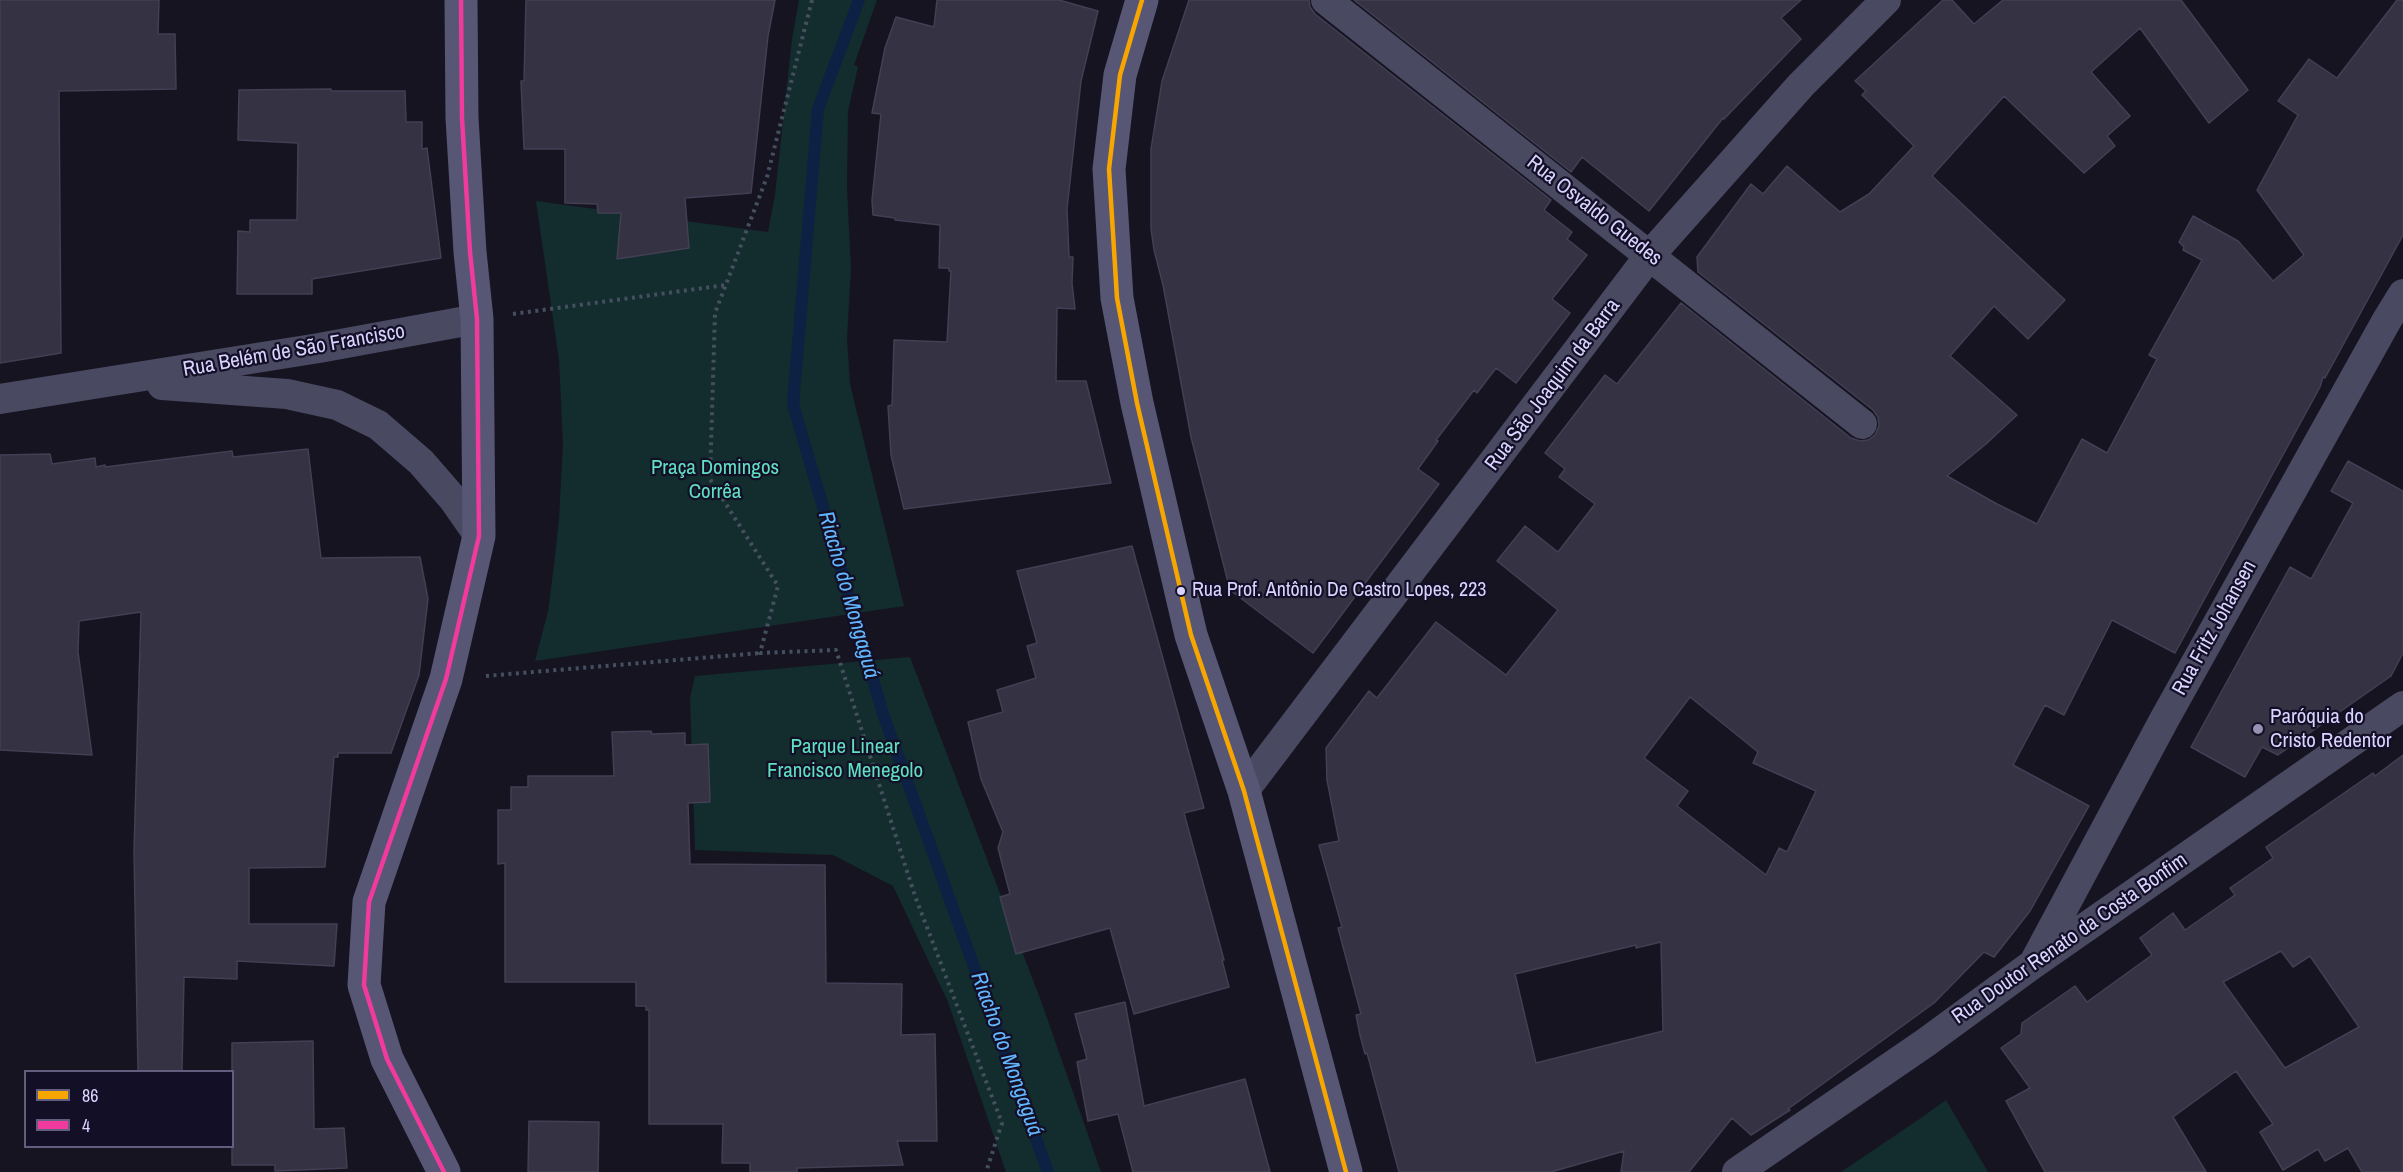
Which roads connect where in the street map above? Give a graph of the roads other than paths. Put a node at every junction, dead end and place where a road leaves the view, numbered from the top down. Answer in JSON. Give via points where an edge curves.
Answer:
{"nodes":[{"id":1,"x":461,"y":0,"type":"edge"},
{"id":2,"x":1142,"y":0,"type":"edge"},
{"id":3,"x":1326,"y":0,"type":"edge"},
{"id":4,"x":1886,"y":0,"type":"edge"},
{"id":5,"x":1650,"y":255,"type":"junction"},
{"id":6,"x":2403,"y":294,"type":"edge"},
{"id":7,"x":477,"y":319,"type":"junction"},
{"id":8,"x":111,"y":381,"type":"junction"},
{"id":9,"x":0,"y":399,"type":"edge"},
{"id":10,"x":1862,"y":424,"type":"dead end"},
{"id":11,"x":479,"y":536,"type":"junction"},
{"id":12,"x":2403,"y":706,"type":"edge"},
{"id":13,"x":1244,"y":791,"type":"junction"},
{"id":14,"x":2033,"y":964,"type":"junction"},
{"id":15,"x":444,"y":1172,"type":"edge"},
{"id":16,"x":1346,"y":1172,"type":"edge"},
{"id":17,"x":1737,"y":1172,"type":"edge"}],
"edges":[{"from":1,"to":7,"type":"main road","via":[[462,118]]},
{"from":2,"to":13,"type":"main road","via":[[1120,75],[1109,169],[1117,297],[1137,403],[1191,635]]},
{"from":3,"to":5,"type":"street","name":"Rua Osvaldo Guedes"},
{"from":4,"to":5,"type":"street","name":"Rua São Joaquim da Barra","via":[[1801,85]]},
{"from":5,"to":10,"type":"street","name":"Rua Osvaldo Guedes"},
{"from":5,"to":13,"type":"street","name":"Rua São Joaquim da Barra"},
{"from":6,"to":14,"type":"street","name":"Rua Fritz Johansen","via":[[2164,720]]},
{"from":7,"to":8,"type":"street","name":"Rua Belém de São Francisco"},
{"from":7,"to":11,"type":"main road"},
{"from":8,"to":9,"type":"street","name":"Rua Belém de São Francisco"},
{"from":8,"to":11,"type":"street","name":"Rua Belém de São Francisco","via":[[287,394],[338,405],[378,425],[421,462]]},
{"from":11,"to":15,"type":"main road","via":[[446,679],[369,902],[364,985],[387,1059]]},
{"from":12,"to":14,"type":"street","name":"Rua Doutor Renato da Costa Bonfim"},
{"from":13,"to":16,"type":"main road"},
{"from":14,"to":17,"type":"street","name":"Rua Doutor Renato da Costa Bonfim"}]}
